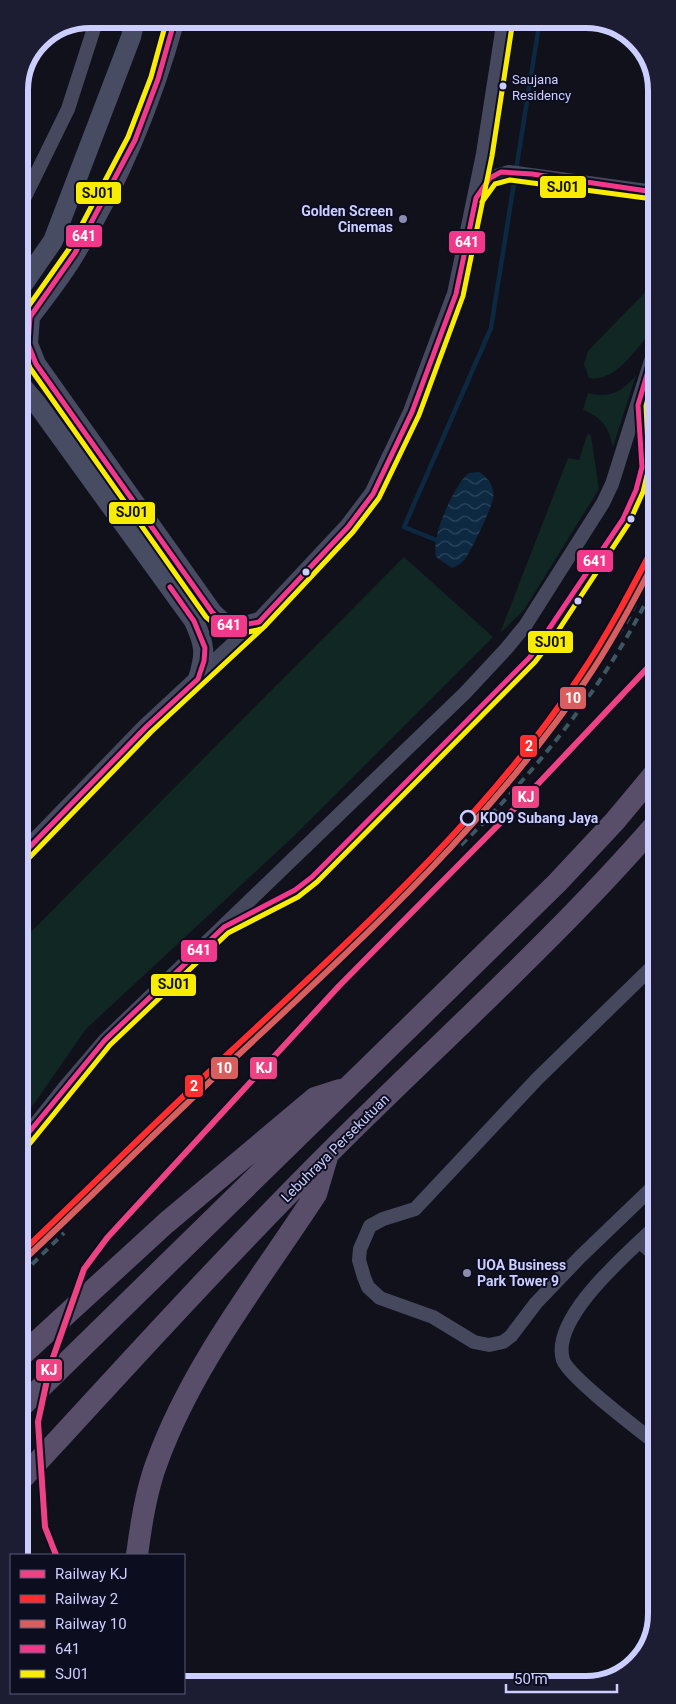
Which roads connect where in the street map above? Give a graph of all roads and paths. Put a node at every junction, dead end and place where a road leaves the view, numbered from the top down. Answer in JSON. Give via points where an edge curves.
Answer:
{"nodes":[{"id":1,"x":95,"y":28,"type":"edge"},
{"id":2,"x":133,"y":28,"type":"edge"},
{"id":3,"x":172,"y":28,"type":"edge"},
{"id":4,"x":505,"y":28,"type":"edge"},
{"id":5,"x":28,"y":191,"type":"edge"},
{"id":6,"x":648,"y":191,"type":"edge"},
{"id":7,"x":476,"y":198,"type":"junction"},
{"id":8,"x":28,"y":277,"type":"edge"},
{"id":9,"x":28,"y":319,"type":"edge"},
{"id":10,"x":28,"y":344,"type":"edge"},
{"id":11,"x":648,"y":370,"type":"edge"},
{"id":12,"x":28,"y":395,"type":"edge"},
{"id":13,"x":259,"y":622,"type":"junction"},
{"id":14,"x":198,"y":679,"type":"junction"},
{"id":15,"x":648,"y":781,"type":"edge"},
{"id":16,"x":648,"y":832,"type":"edge"},
{"id":17,"x":28,"y":849,"type":"edge"},
{"id":18,"x":648,"y":971,"type":"edge"},
{"id":19,"x":347,"y":1088,"type":"junction"},
{"id":20,"x":28,"y":1133,"type":"edge"},
{"id":21,"x":328,"y":1154,"type":"junction"},
{"id":22,"x":648,"y":1192,"type":"edge"},
{"id":23,"x":648,"y":1234,"type":"edge"},
{"id":24,"x":640,"y":1242,"type":"junction"},
{"id":25,"x":648,"y":1249,"type":"edge"},
{"id":26,"x":28,"y":1350,"type":"edge"},
{"id":27,"x":28,"y":1400,"type":"edge"},
{"id":28,"x":648,"y":1437,"type":"edge"},
{"id":29,"x":28,"y":1472,"type":"edge"},
{"id":30,"x":137,"y":1554,"type":"edge"}],
"edges":[{"from":1,"to":5,"type":"street","via":[[68,109]]},
{"from":2,"to":8,"type":"main road","via":[[53,241]]},
{"from":3,"to":9,"type":"main road","via":[[135,140],[75,253]]},
{"from":4,"to":7,"type":"street"},
{"from":6,"to":7,"type":"street","via":[[501,172],[490,178]]},
{"from":7,"to":13,"type":"street","via":[[456,294],[412,412],[373,494],[348,527]]},
{"from":10,"to":13,"type":"main road","via":[[36,364],[212,612],[232,627]]},
{"from":11,"to":20,"type":"street","via":[[603,503],[525,626],[465,693],[105,1040]]},
{"from":12,"to":14,"type":"main road","via":[[194,621],[205,648]]},
{"from":13,"to":14,"type":"street"},
{"from":14,"to":17,"type":"street","via":[[139,734]]},
{"from":15,"to":19,"type":"highway","via":[[557,883]]},
{"from":16,"to":21,"type":"highway","name":"Lebuhraya Persekutuan","via":[[579,907]]},
{"from":18,"to":22,"type":"street","via":[[537,1079],[415,1209],[370,1226],[359,1260],[368,1288],[380,1298],[433,1318],[474,1342],[489,1345],[503,1342],[512,1336],[536,1303],[568,1269]]},
{"from":19,"to":26,"type":"highway","via":[[315,1098],[166,1223]]},
{"from":19,"to":27,"type":"highway"},
{"from":21,"to":29,"type":"highway","name":"Lebuhraya Persekutuan"},
{"from":21,"to":30,"type":"highway","via":[[316,1194],[188,1392],[157,1463],[140,1529]]},
{"from":23,"to":24,"type":"street"},
{"from":24,"to":25,"type":"street"},
{"from":24,"to":28,"type":"street","via":[[610,1269],[584,1300],[563,1334],[564,1360],[582,1383]]}]}
